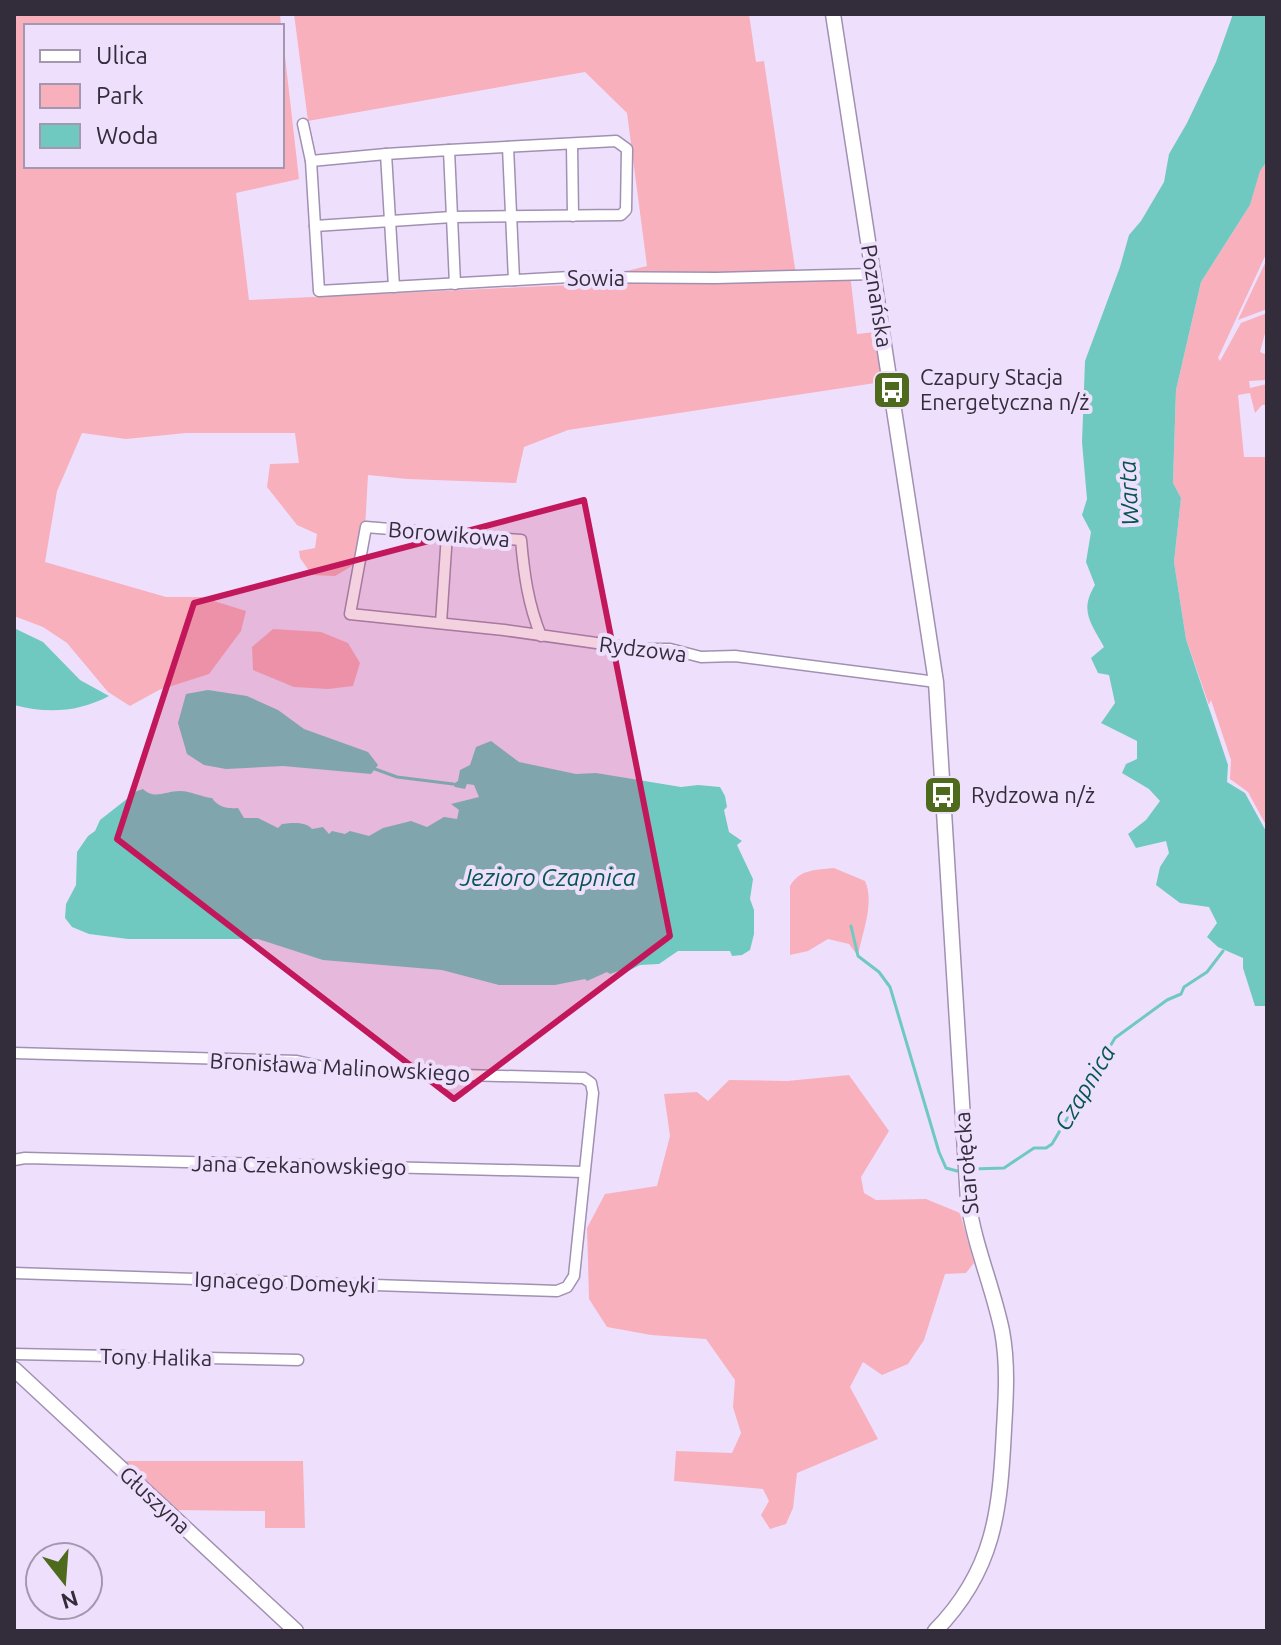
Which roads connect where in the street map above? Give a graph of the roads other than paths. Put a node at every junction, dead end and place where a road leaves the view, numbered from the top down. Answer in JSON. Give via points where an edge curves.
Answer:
{"nodes":[{"id":1,"x":833,"y":14,"type":"edge"},
{"id":2,"x":303,"y":124,"type":"dead end"},
{"id":3,"x":572,"y":144,"type":"junction"},
{"id":4,"x":508,"y":147,"type":"junction"},
{"id":5,"x":449,"y":150,"type":"junction"},
{"id":6,"x":386,"y":154,"type":"junction"},
{"id":7,"x":311,"y":161,"type":"junction"},
{"id":8,"x":511,"y":216,"type":"junction"},
{"id":9,"x":573,"y":216,"type":"junction"},
{"id":10,"x":452,"y":217,"type":"junction"},
{"id":11,"x":391,"y":221,"type":"junction"},
{"id":12,"x":315,"y":226,"type":"junction"},
{"id":13,"x":874,"y":274,"type":"junction"},
{"id":14,"x":514,"y":280,"type":"junction"},
{"id":15,"x":455,"y":284,"type":"junction"},
{"id":16,"x":394,"y":287,"type":"junction"},
{"id":17,"x":447,"y":534,"type":"junction"},
{"id":18,"x":350,"y":614,"type":"joint"},
{"id":19,"x":441,"y":618,"type":"junction"},
{"id":20,"x":539,"y":630,"type":"junction"},
{"id":21,"x":935,"y":678,"type":"junction"},
{"id":22,"x":14,"y":1053,"type":"edge"},
{"id":23,"x":14,"y":1160,"type":"edge"},
{"id":24,"x":584,"y":1172,"type":"junction"},
{"id":25,"x":14,"y":1273,"type":"edge"},
{"id":26,"x":557,"y":1291,"type":"joint"},
{"id":27,"x":14,"y":1354,"type":"edge"},
{"id":28,"x":298,"y":1360,"type":"dead end"},
{"id":29,"x":14,"y":1369,"type":"edge"},
{"id":30,"x":296,"y":1631,"type":"edge"},
{"id":31,"x":935,"y":1631,"type":"edge"}],
"edges":[{"from":1,"to":13,"type":"street","name":"Poznańska"},
{"from":2,"to":7,"type":"street"},
{"from":3,"to":4,"type":"street"},
{"from":3,"to":9,"type":"street"},
{"from":3,"to":9,"type":"street","via":[[616,141],[627,149],[626,210],[621,215]]},
{"from":4,"to":5,"type":"street"},
{"from":4,"to":8,"type":"street"},
{"from":5,"to":6,"type":"street"},
{"from":5,"to":10,"type":"street"},
{"from":6,"to":7,"type":"street"},
{"from":6,"to":11,"type":"street"},
{"from":7,"to":12,"type":"street"},
{"from":8,"to":9,"type":"street"},
{"from":8,"to":10,"type":"street"},
{"from":8,"to":14,"type":"street"},
{"from":10,"to":11,"type":"street"},
{"from":10,"to":15,"type":"street"},
{"from":11,"to":12,"type":"street"},
{"from":11,"to":16,"type":"street"},
{"from":12,"to":16,"type":"street","name":"Sowia","via":[[319,291]]},
{"from":13,"to":14,"type":"street","name":"Sowia"},
{"from":13,"to":21,"type":"street","name":"Poznańska"},
{"from":14,"to":15,"type":"street","name":"Sowia"},
{"from":15,"to":16,"type":"street","name":"Sowia"},
{"from":17,"to":18,"type":"street","name":"Borowikowa","via":[[366,527]]},
{"from":17,"to":19,"type":"street"},
{"from":17,"to":20,"type":"street","name":"Borowikowa","via":[[521,540],[526,586]]},
{"from":18,"to":19,"type":"street","name":"Rydzowa"},
{"from":19,"to":20,"type":"street","name":"Rydzowa"},
{"from":20,"to":21,"type":"street","name":"Rydzowa","via":[[701,657],[735,656]]},
{"from":21,"to":31,"type":"street","name":"Starołęcka","via":[[968,1200],[1001,1330],[1006,1388],[1000,1503],[993,1536],[968,1591]]},
{"from":22,"to":24,"type":"street","name":"Bronisława Malinowskiego","via":[[297,1061],[345,1072],[584,1078],[593,1093]]},
{"from":23,"to":24,"type":"street","name":"Jana Czekanowskiego"},
{"from":24,"to":26,"type":"street","name":"Bronisława Malinowskiego","via":[[574,1276]]},
{"from":25,"to":26,"type":"street","name":"Ignacego Domeyki"},
{"from":27,"to":28,"type":"street","name":"Tony Halika"},
{"from":29,"to":30,"type":"street","name":"Głuszyna"}]}
